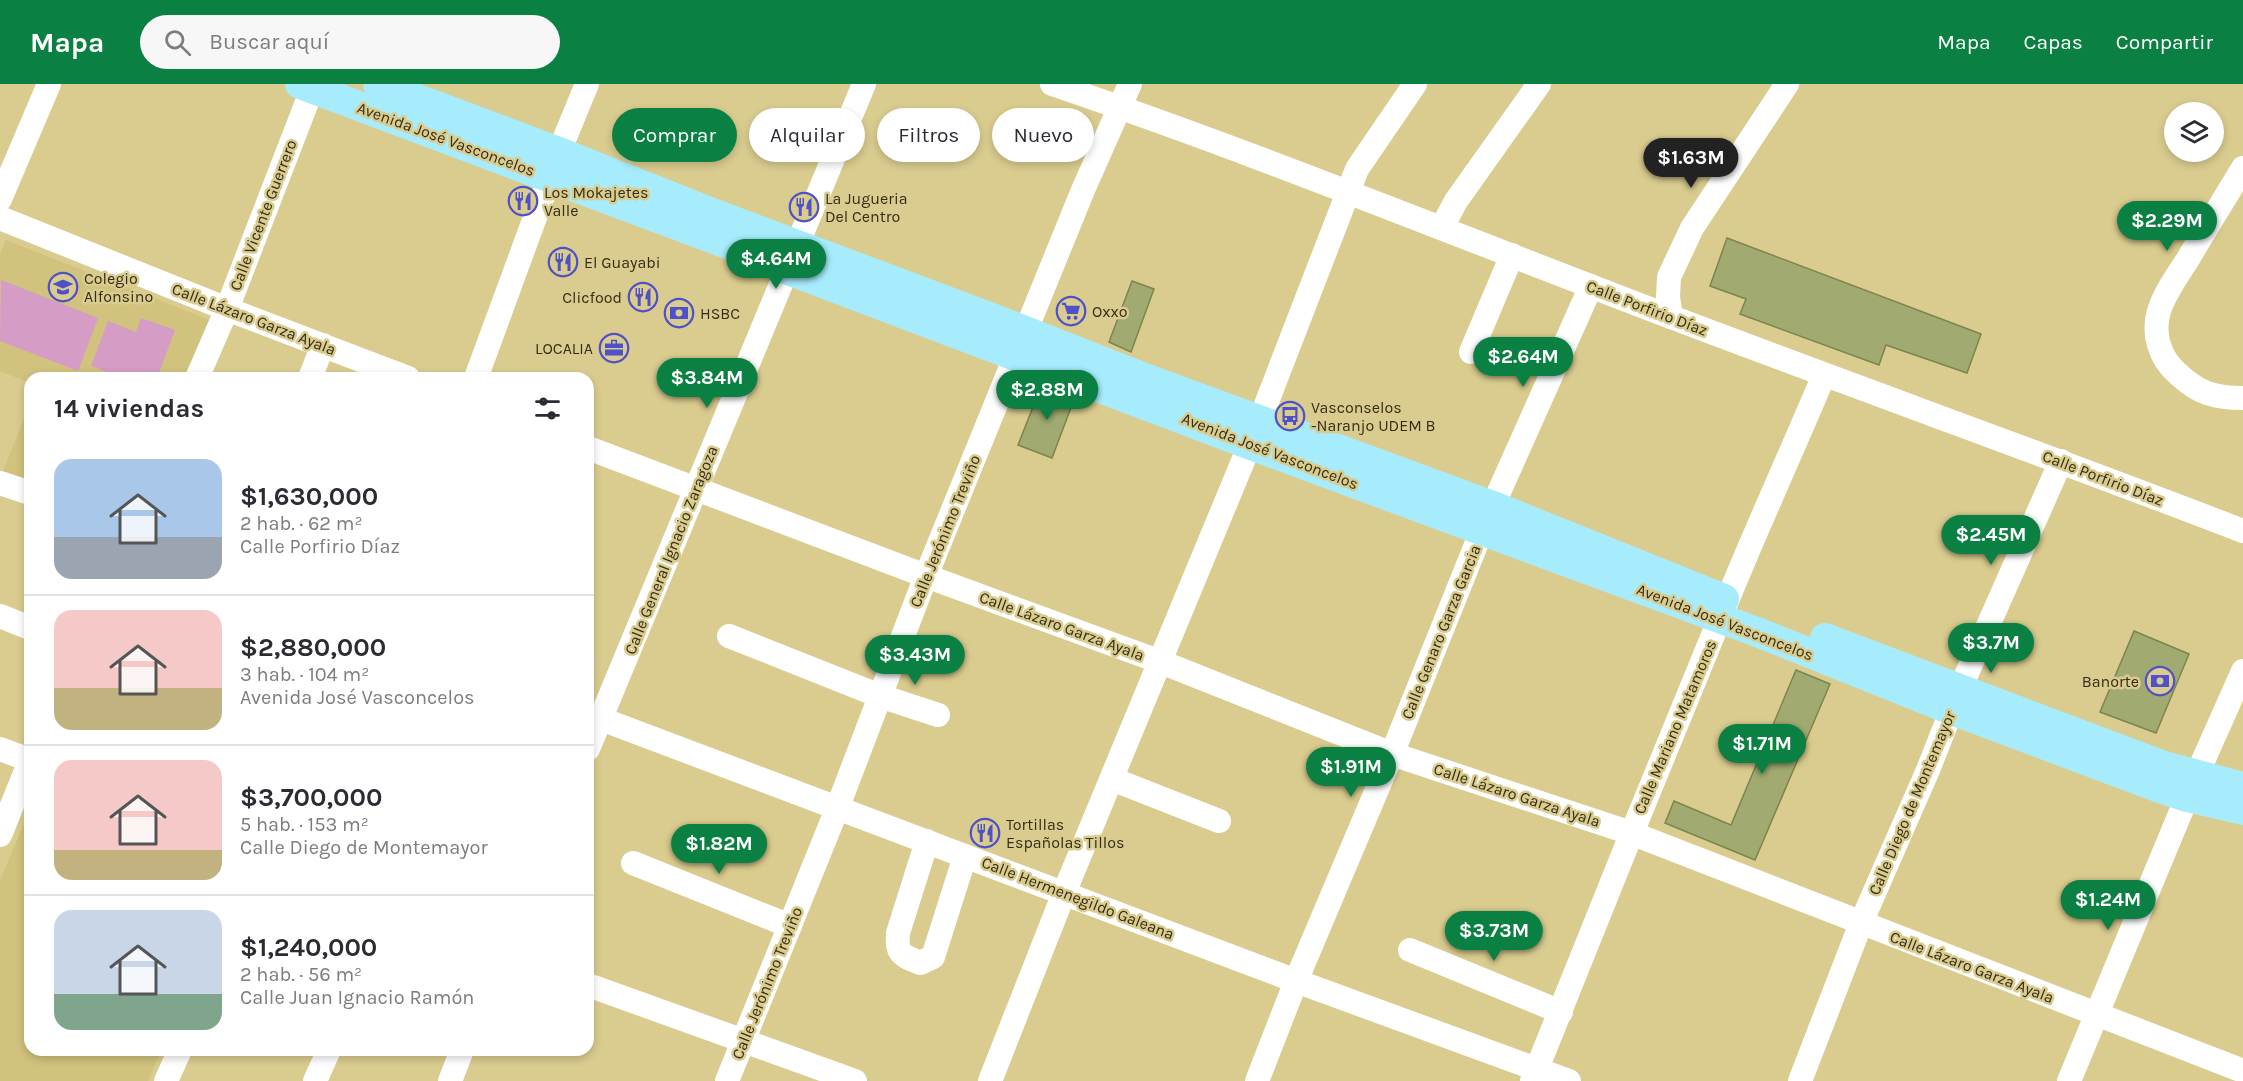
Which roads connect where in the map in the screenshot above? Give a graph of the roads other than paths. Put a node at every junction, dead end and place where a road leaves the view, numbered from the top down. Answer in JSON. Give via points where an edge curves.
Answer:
{"nodes":[{"id":1,"x":49,"y":84,"type":"edge"},
{"id":2,"x":378,"y":84,"type":"edge"},
{"id":3,"x":587,"y":84,"type":"edge"},
{"id":4,"x":864,"y":84,"type":"edge"},
{"id":5,"x":1052,"y":84,"type":"edge"},
{"id":6,"x":1130,"y":84,"type":"edge"},
{"id":7,"x":1415,"y":84,"type":"edge"},
{"id":8,"x":1539,"y":84,"type":"edge"},
{"id":9,"x":1787,"y":84,"type":"edge"},
{"id":10,"x":308,"y":85,"type":"edge"},
{"id":11,"x":1119,"y":107,"type":"junction"},
{"id":12,"x":555,"y":165,"type":"junction"},
{"id":13,"x":2243,"y":168,"type":"edge"},
{"id":14,"x":1349,"y":194,"type":"junction"},
{"id":15,"x":0,"y":199,"type":"edge"},
{"id":16,"x":0,"y":218,"type":"edge"},
{"id":17,"x":1442,"y":227,"type":"junction"},
{"id":18,"x":1512,"y":255,"type":"junction"},
{"id":19,"x":793,"y":257,"type":"junction"},
{"id":20,"x":1591,"y":286,"type":"junction"},
{"id":21,"x":227,"y":309,"type":"junction"},
{"id":22,"x":1671,"y":317,"type":"junction"},
{"id":23,"x":1021,"y":343,"type":"junction"},
{"id":24,"x":323,"y":345,"type":"junction"},
{"id":25,"x":1471,"y":352,"type":"dead end"},
{"id":26,"x":200,"y":372,"type":"edge"},
{"id":27,"x":312,"y":372,"type":"edge"},
{"id":28,"x":393,"y":372,"type":"edge"},
{"id":29,"x":478,"y":372,"type":"edge"},
{"id":30,"x":1824,"y":375,"type":"junction"},
{"id":31,"x":2243,"y":398,"type":"edge"},
{"id":32,"x":1254,"y":432,"type":"junction"},
{"id":33,"x":594,"y":450,"type":"edge"},
{"id":34,"x":2061,"y":461,"type":"junction"},
{"id":35,"x":0,"y":483,"type":"edge"},
{"id":36,"x":695,"y":489,"type":"junction"},
{"id":37,"x":24,"y":491,"type":"edge"},
{"id":38,"x":1488,"y":518,"type":"junction"},
{"id":39,"x":2243,"y":531,"type":"edge"},
{"id":40,"x":926,"y":576,"type":"junction"},
{"id":41,"x":1723,"y":609,"type":"junction"},
{"id":42,"x":0,"y":616,"type":"edge"},
{"id":43,"x":24,"y":626,"type":"edge"},
{"id":44,"x":729,"y":636,"type":"dead end"},
{"id":45,"x":1161,"y":662,"type":"junction"},
{"id":46,"x":2243,"y":671,"type":"edge"},
{"id":47,"x":880,"y":696,"type":"junction"},
{"id":48,"x":1956,"y":699,"type":"junction"},
{"id":49,"x":938,"y":715,"type":"dead end"},
{"id":50,"x":595,"y":716,"type":"edge"},
{"id":51,"x":0,"y":749,"type":"edge"},
{"id":52,"x":1392,"y":754,"type":"junction"},
{"id":53,"x":24,"y":758,"type":"edge"},
{"id":54,"x":24,"y":775,"type":"edge"},
{"id":55,"x":1112,"y":779,"type":"junction"},
{"id":56,"x":2192,"y":786,"type":"junction"},
{"id":57,"x":2243,"y":787,"type":"edge"},
{"id":58,"x":837,"y":809,"type":"junction"},
{"id":59,"x":2243,"y":810,"type":"edge"},
{"id":60,"x":1219,"y":821,"type":"dead end"},
{"id":61,"x":1631,"y":833,"type":"junction"},
{"id":62,"x":0,"y":836,"type":"edge"},
{"id":63,"x":927,"y":841,"type":"junction"},
{"id":64,"x":965,"y":855,"type":"junction"},
{"id":65,"x":633,"y":863,"type":"dead end"},
{"id":66,"x":1064,"y":893,"type":"junction"},
{"id":67,"x":1861,"y":924,"type":"junction"},
{"id":68,"x":790,"y":926,"type":"junction"},
{"id":69,"x":1410,"y":950,"type":"dead end"},
{"id":70,"x":1296,"y":981,"type":"junction"},
{"id":71,"x":594,"y":987,"type":"edge"},
{"id":72,"x":1561,"y":1012,"type":"junction"},
{"id":73,"x":2095,"y":1015,"type":"junction"},
{"id":74,"x":743,"y":1041,"type":"junction"},
{"id":75,"x":178,"y":1056,"type":"edge"},
{"id":76,"x":327,"y":1056,"type":"edge"},
{"id":77,"x":460,"y":1056,"type":"edge"},
{"id":78,"x":2243,"y":1071,"type":"edge"},
{"id":79,"x":1534,"y":1075,"type":"edge"},
{"id":80,"x":168,"y":1080,"type":"edge"},
{"id":81,"x":315,"y":1081,"type":"edge"},
{"id":82,"x":450,"y":1081,"type":"edge"},
{"id":83,"x":727,"y":1081,"type":"edge"},
{"id":84,"x":855,"y":1081,"type":"edge"},
{"id":85,"x":990,"y":1081,"type":"edge"},
{"id":86,"x":1257,"y":1081,"type":"edge"},
{"id":87,"x":1569,"y":1081,"type":"edge"},
{"id":88,"x":1800,"y":1081,"type":"edge"},
{"id":89,"x":2069,"y":1081,"type":"edge"}],
"edges":[{"from":1,"to":15,"type":"street"},
{"from":2,"to":12,"type":"main road","name":"Avenida José Vasconcelos"},
{"from":3,"to":12,"type":"street"},
{"from":4,"to":19,"type":"street","name":"Calle General Ignacio Zaragoza"},
{"from":5,"to":11,"type":"street","name":"Calle Porfirio Díaz"},
{"from":6,"to":11,"type":"street","name":"Calle Jerónimo Treviño"},
{"from":7,"to":14,"type":"street","via":[[1357,169]]},
{"from":8,"to":17,"type":"street","via":[[1456,201]]},
{"from":9,"to":22,"type":"street","via":[[1692,228],[1669,277]]},
{"from":10,"to":12,"type":"main road","name":"Avenida José Vasconcelos"},
{"from":10,"to":21,"type":"street","name":"Calle Vicente Guerrero"},
{"from":11,"to":14,"type":"street","name":"Calle Porfirio Díaz"},
{"from":11,"to":23,"type":"street","name":"Calle Jerónimo Treviño"},
{"from":12,"to":19,"type":"main road","name":"Avenida José Vasconcelos","via":[[730,245]]},
{"from":12,"to":29,"type":"street"},
{"from":13,"to":31,"type":"street","via":[[2171,286],[2159,312],[2157,331],[2160,352],[2189,386],[2208,395]]},
{"from":14,"to":17,"type":"street","name":"Calle Porfirio Díaz"},
{"from":14,"to":32,"type":"street"},
{"from":16,"to":21,"type":"street","name":"Calle Lázaro Garza Ayala"},
{"from":17,"to":18,"type":"street","name":"Calle Porfirio Díaz"},
{"from":18,"to":20,"type":"street","name":"Calle Porfirio Díaz"},
{"from":18,"to":25,"type":"street"},
{"from":19,"to":23,"type":"main road","name":"Avenida José Vasconcelos"},
{"from":19,"to":36,"type":"street","name":"Calle General Ignacio Zaragoza"},
{"from":20,"to":22,"type":"street","name":"Calle Porfirio Díaz"},
{"from":20,"to":38,"type":"street","name":"Calle Genaro Garza Garcia"},
{"from":21,"to":24,"type":"street","name":"Calle Lázaro Garza Ayala"},
{"from":21,"to":26,"type":"street","name":"Calle Vicente Guerrero"},
{"from":22,"to":30,"type":"street","name":"Calle Porfirio Díaz"},
{"from":23,"to":32,"type":"main road","name":"Avenida José Vasconcelos"},
{"from":23,"to":40,"type":"street","name":"Calle Jerónimo Treviño"},
{"from":24,"to":27,"type":"street"},
{"from":24,"to":28,"type":"street","name":"Calle Lázaro Garza Ayala"},
{"from":30,"to":34,"type":"street","name":"Calle Porfirio Díaz"},
{"from":30,"to":41,"type":"street","name":"Calle Mariano Matamoros"},
{"from":32,"to":38,"type":"main road","name":"Avenida José Vasconcelos"},
{"from":32,"to":45,"type":"street"},
{"from":33,"to":36,"type":"street","name":"Calle Lázaro Garza Ayala"},
{"from":34,"to":39,"type":"street","name":"Calle Porfirio Díaz"},
{"from":34,"to":48,"type":"street","name":"Calle Diego de Montemayor"},
{"from":35,"to":37,"type":"street"},
{"from":36,"to":40,"type":"street","name":"Calle Lázaro Garza Ayala"},
{"from":36,"to":50,"type":"street","name":"Calle General Ignacio Zaragoza"},
{"from":38,"to":41,"type":"main road","name":"Avenida José Vasconcelos"},
{"from":38,"to":52,"type":"street","name":"Calle Genaro Garza Garcia"},
{"from":40,"to":45,"type":"street","name":"Calle Lázaro Garza Ayala"},
{"from":40,"to":47,"type":"street","name":"Calle Jerónimo Treviño"},
{"from":41,"to":48,"type":"main road","name":"Avenida José Vasconcelos"},
{"from":41,"to":61,"type":"street","name":"Calle Mariano Matamoros"},
{"from":42,"to":43,"type":"street"},
{"from":44,"to":47,"type":"street"},
{"from":45,"to":52,"type":"street","name":"Calle Lázaro Garza Ayala"},
{"from":45,"to":55,"type":"street"},
{"from":46,"to":56,"type":"street"},
{"from":47,"to":49,"type":"street"},
{"from":47,"to":58,"type":"street","name":"Calle Jerónimo Treviño"},
{"from":48,"to":56,"type":"main road","name":"Avenida José Vasconcelos","via":[[2164,766]]},
{"from":48,"to":67,"type":"street","name":"Calle Diego de Montemayor"},
{"from":50,"to":58,"type":"street","name":"Calle Hermenegildo Galeana"},
{"from":51,"to":53,"type":"street"},
{"from":52,"to":61,"type":"street","name":"Calle Lázaro Garza Ayala"},
{"from":52,"to":70,"type":"street","name":"Calle Genaro Garza Garcia"},
{"from":54,"to":62,"type":"street"},
{"from":55,"to":60,"type":"street"},
{"from":55,"to":66,"type":"street"},
{"from":56,"to":57,"type":"main road","name":"Avenida José Vasconcelos"},
{"from":56,"to":59,"type":"main road","name":"Avenida José Vasconcelos"},
{"from":56,"to":73,"type":"street"},
{"from":58,"to":63,"type":"street","name":"Calle Hermenegildo Galeana"},
{"from":58,"to":68,"type":"street","name":"Calle Jerónimo Treviño"},
{"from":61,"to":67,"type":"street","name":"Calle Lázaro Garza Ayala"},
{"from":61,"to":72,"type":"street","name":"Calle Mariano Matamoros"},
{"from":63,"to":64,"type":"street","name":"Calle Hermenegildo Galeana"},
{"from":63,"to":64,"type":"street","via":[[897,947],[901,954],[920,963],[933,957]]},
{"from":64,"to":66,"type":"street","name":"Calle Hermenegildo Galeana"},
{"from":65,"to":68,"type":"street"},
{"from":66,"to":70,"type":"street","name":"Calle Hermenegildo Galeana"},
{"from":66,"to":85,"type":"street"},
{"from":67,"to":73,"type":"street","name":"Calle Lázaro Garza Ayala"},
{"from":67,"to":88,"type":"street","name":"Calle Diego de Montemayor"},
{"from":68,"to":74,"type":"street","name":"Calle Jerónimo Treviño"},
{"from":69,"to":72,"type":"street"},
{"from":70,"to":79,"type":"street","name":"Calle Hermenegildo Galeana"},
{"from":70,"to":86,"type":"street","name":"Calle Genaro Garza Garcia"},
{"from":71,"to":74,"type":"street"},
{"from":72,"to":79,"type":"street","name":"Calle Mariano Matamoros"},
{"from":73,"to":78,"type":"street","name":"Calle Lázaro Garza Ayala"},
{"from":73,"to":89,"type":"street"},
{"from":74,"to":83,"type":"street","name":"Calle Jerónimo Treviño"},
{"from":74,"to":84,"type":"street"},
{"from":75,"to":80,"type":"street"},
{"from":76,"to":81,"type":"street"},
{"from":77,"to":82,"type":"street"},
{"from":79,"to":87,"type":"street","name":"Calle Hermenegildo Galeana"}]}
